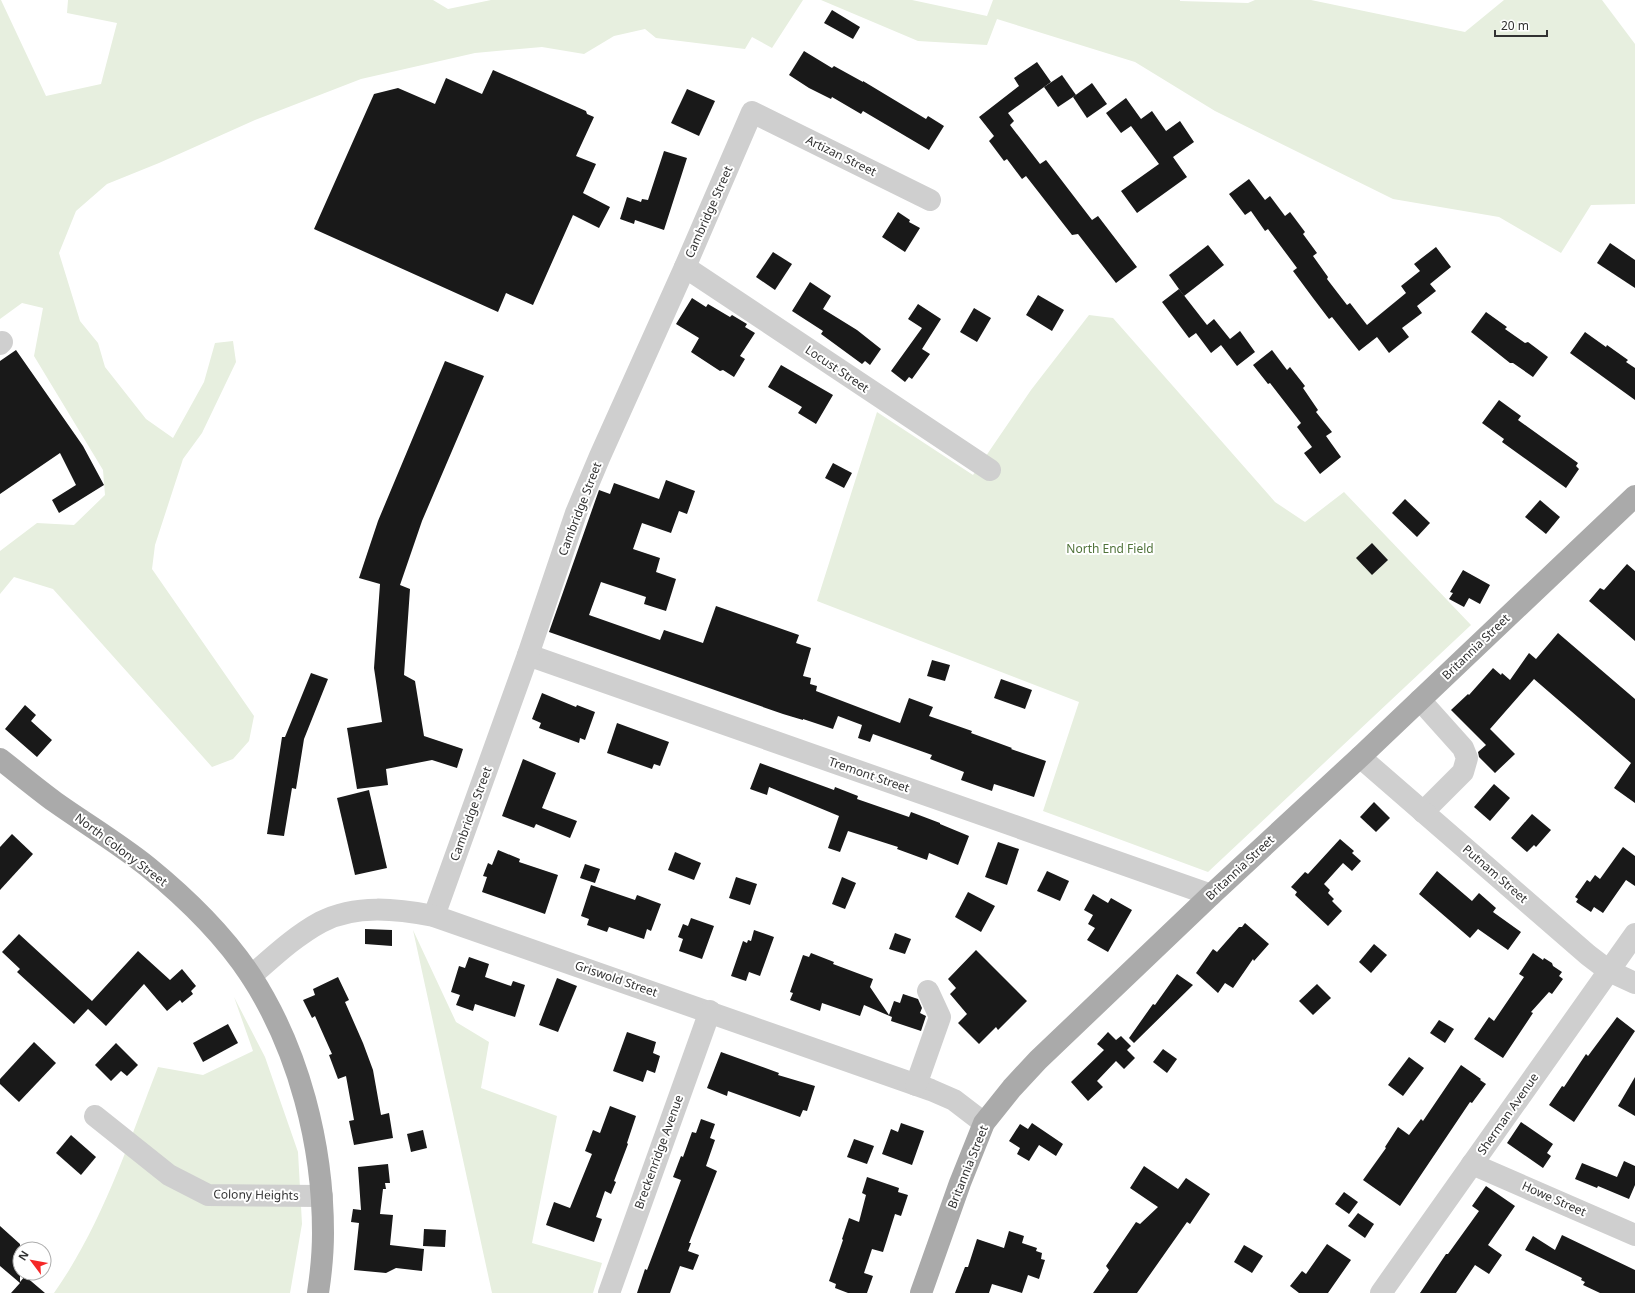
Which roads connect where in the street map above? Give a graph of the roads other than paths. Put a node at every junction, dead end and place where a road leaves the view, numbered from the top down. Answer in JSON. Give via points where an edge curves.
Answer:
{"nodes":[{"id":1,"x":752,"y":112,"type":"joint"},
{"id":2,"x":930,"y":200,"type":"dead end"},
{"id":3,"x":685,"y":267,"type":"junction"},
{"id":4,"x":990,"y":470,"type":"dead end"},
{"id":5,"x":1635,"y":496,"type":"edge"},
{"id":6,"x":528,"y":655,"type":"junction"},
{"id":7,"x":1420,"y":700,"type":"junction"},
{"id":8,"x":1360,"y":757,"type":"junction"},
{"id":9,"x":0,"y":759,"type":"edge"},
{"id":10,"x":1423,"y":812,"type":"junction"},
{"id":11,"x":1211,"y":895,"type":"junction"},
{"id":12,"x":434,"y":916,"type":"junction"},
{"id":13,"x":1635,"y":934,"type":"edge"},
{"id":14,"x":1609,"y":971,"type":"junction"},
{"id":15,"x":250,"y":976,"type":"junction"},
{"id":16,"x":1635,"y":983,"type":"edge"},
{"id":17,"x":928,"y":991,"type":"dead end"},
{"id":18,"x":710,"y":1011,"type":"junction"},
{"id":19,"x":916,"y":1084,"type":"junction"},
{"id":20,"x":95,"y":1116,"type":"dead end"},
{"id":21,"x":984,"y":1123,"type":"junction"},
{"id":22,"x":1472,"y":1164,"type":"junction"},
{"id":23,"x":322,"y":1196,"type":"junction"},
{"id":24,"x":1635,"y":1235,"type":"edge"},
{"id":25,"x":318,"y":1293,"type":"edge"},
{"id":26,"x":609,"y":1293,"type":"edge"},
{"id":27,"x":921,"y":1293,"type":"edge"},
{"id":28,"x":1381,"y":1293,"type":"edge"}],
"edges":[{"from":1,"to":2,"type":"street","name":"Artizan Street"},
{"from":1,"to":3,"type":"street","name":"Cambridge Street"},
{"from":3,"to":4,"type":"street","name":"Locust Street"},
{"from":3,"to":6,"type":"street","name":"Cambridge Street","via":[[597,461],[576,513]]},
{"from":5,"to":7,"type":"main road","name":"Britannia Street"},
{"from":6,"to":11,"type":"street","name":"Tremont Street"},
{"from":6,"to":12,"type":"street","name":"Cambridge Street"},
{"from":7,"to":8,"type":"main road","name":"Britannia Street"},
{"from":7,"to":10,"type":"street","via":[[1464,748],[1467,758],[1463,772]]},
{"from":8,"to":10,"type":"street","name":"Putnam Street"},
{"from":8,"to":11,"type":"main road","name":"Britannia Street"},
{"from":9,"to":15,"type":"main road","name":"North Colony Street","via":[[148,868],[204,918]]},
{"from":10,"to":14,"type":"street","name":"Putnam Street"},
{"from":11,"to":21,"type":"main road","name":"Britannia Street","via":[[1038,1060]]},
{"from":12,"to":15,"type":"street","name":"Griswold Street","via":[[402,910],[373,909],[346,913],[321,922],[292,941]]},
{"from":12,"to":18,"type":"street","name":"Griswold Street"},
{"from":13,"to":14,"type":"street","name":"Sherman Avenue"},
{"from":14,"to":16,"type":"street","name":"Putnam Street"},
{"from":14,"to":22,"type":"street","name":"Sherman Avenue"},
{"from":15,"to":23,"type":"main road","name":"North Colony Street","via":[[286,1045],[299,1083],[311,1126]]},
{"from":17,"to":19,"type":"street","via":[[940,1017]]},
{"from":18,"to":19,"type":"street","name":"Griswold Street"},
{"from":18,"to":26,"type":"street","name":"Breckenridge Avenue"},
{"from":19,"to":21,"type":"street","name":"Griswold Street","via":[[954,1100]]},
{"from":20,"to":23,"type":"street","name":"Colony Heights","via":[[169,1174],[208,1195]]},
{"from":21,"to":27,"type":"main road","name":"Britannia Street"},
{"from":22,"to":24,"type":"street","name":"Howe Street"},
{"from":22,"to":28,"type":"street","name":"Sherman Avenue"},
{"from":23,"to":25,"type":"main road","name":"North Colony Street","via":[[323,1235]]}]}
